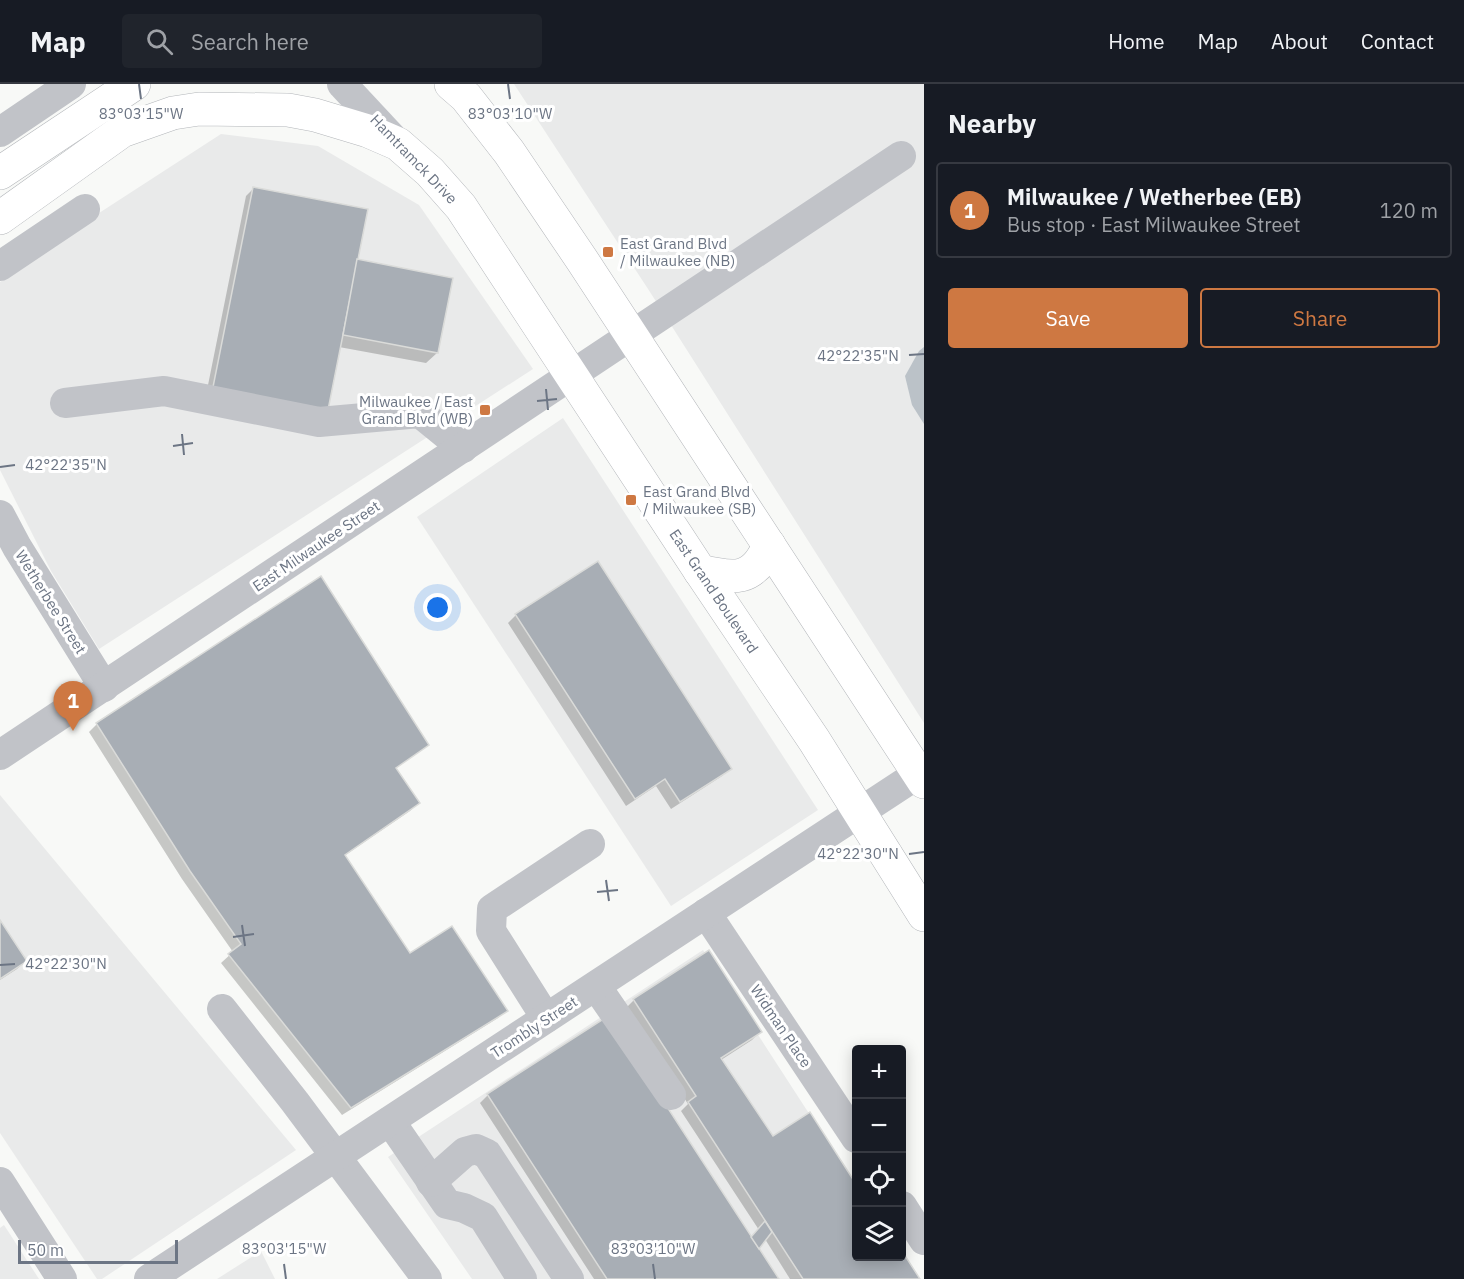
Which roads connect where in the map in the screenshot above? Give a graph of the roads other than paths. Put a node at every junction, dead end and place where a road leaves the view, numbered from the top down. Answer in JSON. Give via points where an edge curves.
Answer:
{"nodes":[{"id":1,"x":71,"y":84,"type":"edge"},
{"id":2,"x":134,"y":84,"type":"edge"},
{"id":3,"x":199,"y":84,"type":"edge"},
{"id":4,"x":342,"y":84,"type":"edge"},
{"id":5,"x":451,"y":84,"type":"edge"},
{"id":6,"x":122,"y":131,"type":"junction"},
{"id":7,"x":0,"y":132,"type":"edge"},
{"id":8,"x":398,"y":144,"type":"junction"},
{"id":9,"x":901,"y":156,"type":"dead end"},
{"id":10,"x":0,"y":173,"type":"edge"},
{"id":11,"x":85,"y":209,"type":"dead end"},
{"id":12,"x":1,"y":218,"type":"edge"},
{"id":13,"x":480,"y":239,"type":"joint"},
{"id":14,"x":0,"y":266,"type":"edge"},
{"id":15,"x":631,"y":336,"type":"junction"},
{"id":16,"x":572,"y":376,"type":"junction"},
{"id":17,"x":65,"y":404,"type":"dead end"},
{"id":18,"x":463,"y":448,"type":"junction"},
{"id":19,"x":0,"y":515,"type":"edge"},
{"id":20,"x":769,"y":545,"type":"junction"},
{"id":21,"x":700,"y":571,"type":"junction"},
{"id":22,"x":104,"y":687,"type":"junction"},
{"id":23,"x":0,"y":755,"type":"edge"},
{"id":24,"x":922,"y":775,"type":"edge"},
{"id":25,"x":859,"y":813,"type":"junction"},
{"id":26,"x":590,"y":843,"type":"dead end"},
{"id":27,"x":706,"y":913,"type":"junction"},
{"id":28,"x":924,"y":915,"type":"edge"},
{"id":29,"x":596,"y":986,"type":"junction"},
{"id":30,"x":222,"y":1009,"type":"dead end"},
{"id":31,"x":546,"y":1018,"type":"junction"},
{"id":32,"x":671,"y":1095,"type":"dead end"},
{"id":33,"x":390,"y":1121,"type":"junction"},
{"id":34,"x":852,"y":1132,"type":"edge"},
{"id":35,"x":335,"y":1157,"type":"junction"},
{"id":36,"x":0,"y":1182,"type":"edge"},
{"id":37,"x":432,"y":1182,"type":"junction"},
{"id":38,"x":903,"y":1207,"type":"edge"},
{"id":39,"x":924,"y":1240,"type":"edge"},
{"id":40,"x":62,"y":1279,"type":"edge"},
{"id":41,"x":149,"y":1279,"type":"edge"},
{"id":42,"x":427,"y":1279,"type":"edge"},
{"id":43,"x":522,"y":1279,"type":"edge"},
{"id":44,"x":569,"y":1279,"type":"edge"}],
"edges":[{"from":1,"to":7,"type":"street"},
{"from":2,"to":10,"type":"main road"},
{"from":3,"to":6,"type":"main road"},
{"from":4,"to":8,"type":"street","name":"Hamtramck Drive"},
{"from":5,"to":15,"type":"main road","via":[[509,152]]},
{"from":6,"to":8,"type":"main road","via":[[173,113],[199,109],[288,110],[342,122]]},
{"from":6,"to":12,"type":"main road"},
{"from":8,"to":13,"type":"main road","name":"Hamtramck Drive","via":[[461,207]]},
{"from":9,"to":15,"type":"street","name":"East Milwaukee Street"},
{"from":11,"to":14,"type":"street"},
{"from":13,"to":16,"type":"main road","name":"East Grand Boulevard"},
{"from":15,"to":16,"type":"street","name":"East Milwaukee Street"},
{"from":15,"to":20,"type":"main road"},
{"from":16,"to":18,"type":"street","name":"East Milwaukee Street"},
{"from":16,"to":21,"type":"main road","name":"East Grand Boulevard"},
{"from":17,"to":18,"type":"street","via":[[164,391],[319,422],[420,413]]},
{"from":18,"to":22,"type":"street","name":"East Milwaukee Street"},
{"from":19,"to":22,"type":"street","name":"Wetherbee Street"},
{"from":20,"to":21,"type":"main road","via":[[753,571],[740,576]]},
{"from":20,"to":24,"type":"main road"},
{"from":21,"to":25,"type":"main road","name":"East Grand Boulevard"},
{"from":22,"to":23,"type":"street","name":"East Milwaukee Street"},
{"from":24,"to":25,"type":"street","name":"Trombly Street"},
{"from":25,"to":27,"type":"street","name":"Trombly Street"},
{"from":25,"to":28,"type":"main road","name":"East Grand Boulevard"},
{"from":26,"to":31,"type":"street","via":[[492,909],[491,931]]},
{"from":27,"to":29,"type":"street","name":"Trombly Street"},
{"from":27,"to":34,"type":"street","name":"Widman Place"},
{"from":29,"to":31,"type":"street","name":"Trombly Street"},
{"from":29,"to":32,"type":"street"},
{"from":30,"to":35,"type":"street"},
{"from":31,"to":33,"type":"street","name":"Trombly Street"},
{"from":33,"to":35,"type":"street","name":"Trombly Street"},
{"from":33,"to":37,"type":"street"},
{"from":35,"to":41,"type":"street","name":"Trombly Street"},
{"from":35,"to":42,"type":"street"},
{"from":36,"to":40,"type":"street"},
{"from":37,"to":43,"type":"street","via":[[447,1204],[483,1217]]},
{"from":37,"to":44,"type":"street","via":[[465,1152],[476,1149],[487,1154]]},
{"from":38,"to":39,"type":"street"}]}
